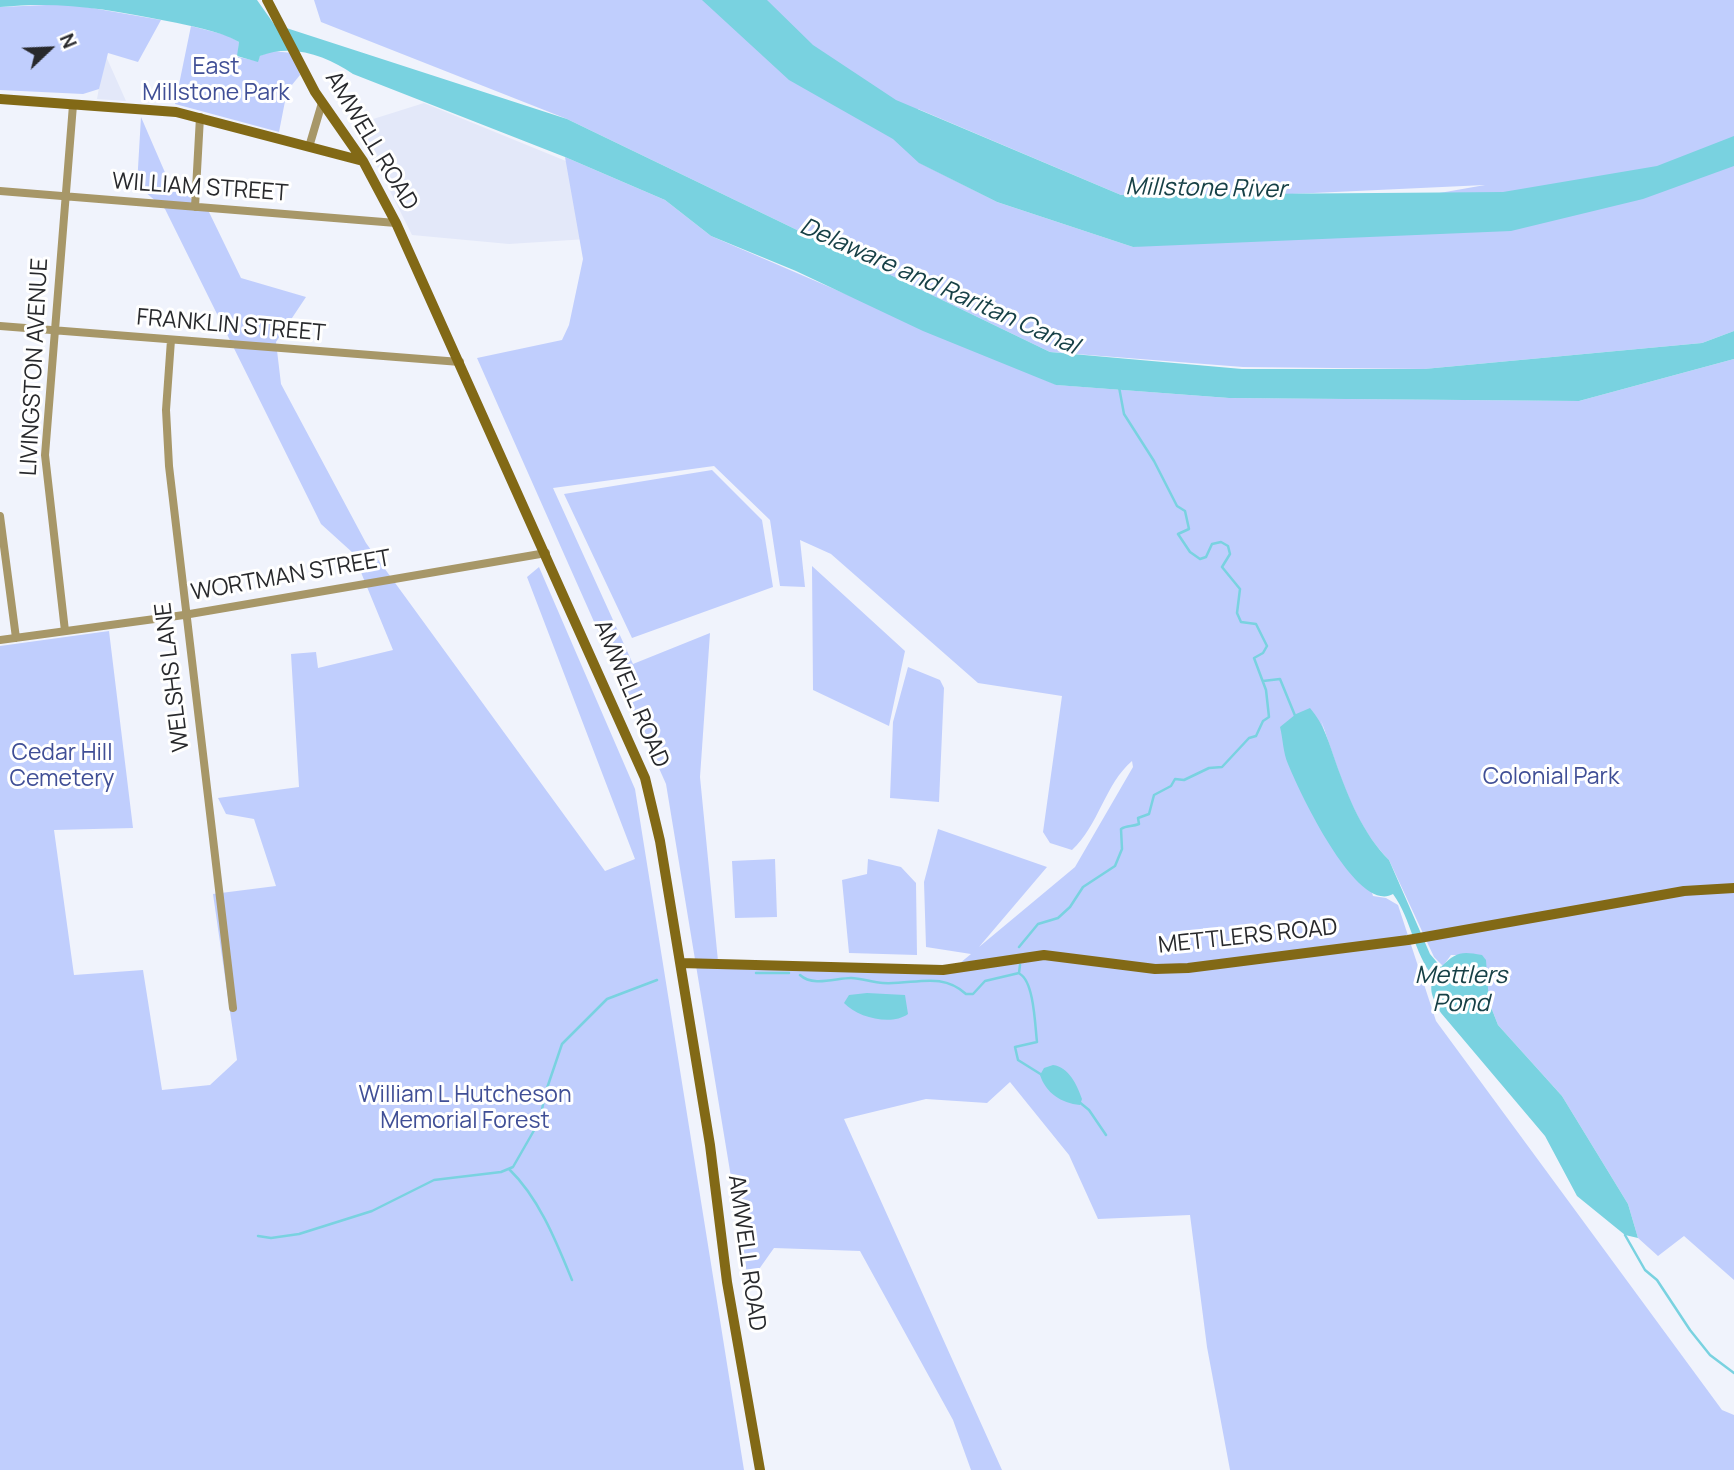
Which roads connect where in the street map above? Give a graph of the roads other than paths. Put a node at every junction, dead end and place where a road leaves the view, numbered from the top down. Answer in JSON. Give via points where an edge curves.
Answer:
{"nodes":[{"id":1,"x":267,"y":0,"type":"edge"},
{"id":2,"x":0,"y":99,"type":"edge"},
{"id":3,"x":322,"y":103,"type":"junction"},
{"id":4,"x":73,"y":105,"type":"junction"},
{"id":5,"x":200,"y":117,"type":"junction"},
{"id":6,"x":309,"y":147,"type":"junction"},
{"id":7,"x":363,"y":161,"type":"junction"},
{"id":8,"x":0,"y":191,"type":"edge"},
{"id":9,"x":65,"y":197,"type":"junction"},
{"id":10,"x":195,"y":206,"type":"junction"},
{"id":11,"x":396,"y":223,"type":"junction"},
{"id":12,"x":0,"y":326,"type":"edge"},
{"id":13,"x":54,"y":331,"type":"junction"},
{"id":14,"x":172,"y":340,"type":"junction"},
{"id":15,"x":460,"y":362,"type":"junction"},
{"id":16,"x":0,"y":516,"type":"edge"},
{"id":17,"x":546,"y":553,"type":"junction"},
{"id":18,"x":184,"y":615,"type":"junction"},
{"id":19,"x":65,"y":631,"type":"junction"},
{"id":20,"x":16,"y":638,"type":"junction"},
{"id":21,"x":0,"y":640,"type":"edge"},
{"id":22,"x":1734,"y":888,"type":"edge"},
{"id":23,"x":680,"y":963,"type":"junction"},
{"id":24,"x":233,"y":1008,"type":"dead end"},
{"id":25,"x":760,"y":1470,"type":"edge"}],
"edges":[{"from":1,"to":3,"type":"main road","name":"AMWELL ROAD"},
{"from":2,"to":4,"type":"main road"},
{"from":3,"to":6,"type":"street"},
{"from":3,"to":7,"type":"main road","name":"AMWELL ROAD"},
{"from":4,"to":5,"type":"main road"},
{"from":4,"to":9,"type":"street","name":"LIVINGSTON AVENUE"},
{"from":5,"to":6,"type":"main road"},
{"from":5,"to":10,"type":"street"},
{"from":6,"to":7,"type":"main road"},
{"from":7,"to":11,"type":"main road","name":"AMWELL ROAD"},
{"from":8,"to":9,"type":"street","name":"WILLIAM STREET"},
{"from":9,"to":10,"type":"street","name":"WILLIAM STREET"},
{"from":9,"to":13,"type":"street","name":"LIVINGSTON AVENUE"},
{"from":10,"to":11,"type":"street","name":"WILLIAM STREET"},
{"from":11,"to":15,"type":"main road","name":"AMWELL ROAD"},
{"from":12,"to":13,"type":"street","name":"FRANKLIN STREET"},
{"from":13,"to":14,"type":"street","name":"FRANKLIN STREET"},
{"from":13,"to":19,"type":"street","name":"LIVINGSTON AVENUE","via":[[46,468]]},
{"from":14,"to":15,"type":"street","name":"FRANKLIN STREET"},
{"from":14,"to":18,"type":"street","name":"WELSHS LANE","via":[[167,439]]},
{"from":15,"to":17,"type":"main road","name":"AMWELL ROAD"},
{"from":16,"to":20,"type":"street"},
{"from":17,"to":18,"type":"street","name":"WORTMAN STREET"},
{"from":17,"to":23,"type":"main road","name":"AMWELL ROAD","via":[[645,778]]},
{"from":18,"to":19,"type":"street","name":"WORTMAN STREET"},
{"from":18,"to":24,"type":"street","name":"WELSHS LANE"},
{"from":19,"to":20,"type":"street","name":"WORTMAN STREET"},
{"from":20,"to":21,"type":"street","name":"WORTMAN STREET"},
{"from":22,"to":23,"type":"main road","name":"METTLERS ROAD","via":[[1684,891],[1408,940],[1167,970],[1044,955],[943,970]]},
{"from":23,"to":25,"type":"main road","name":"AMWELL ROAD"}]}
